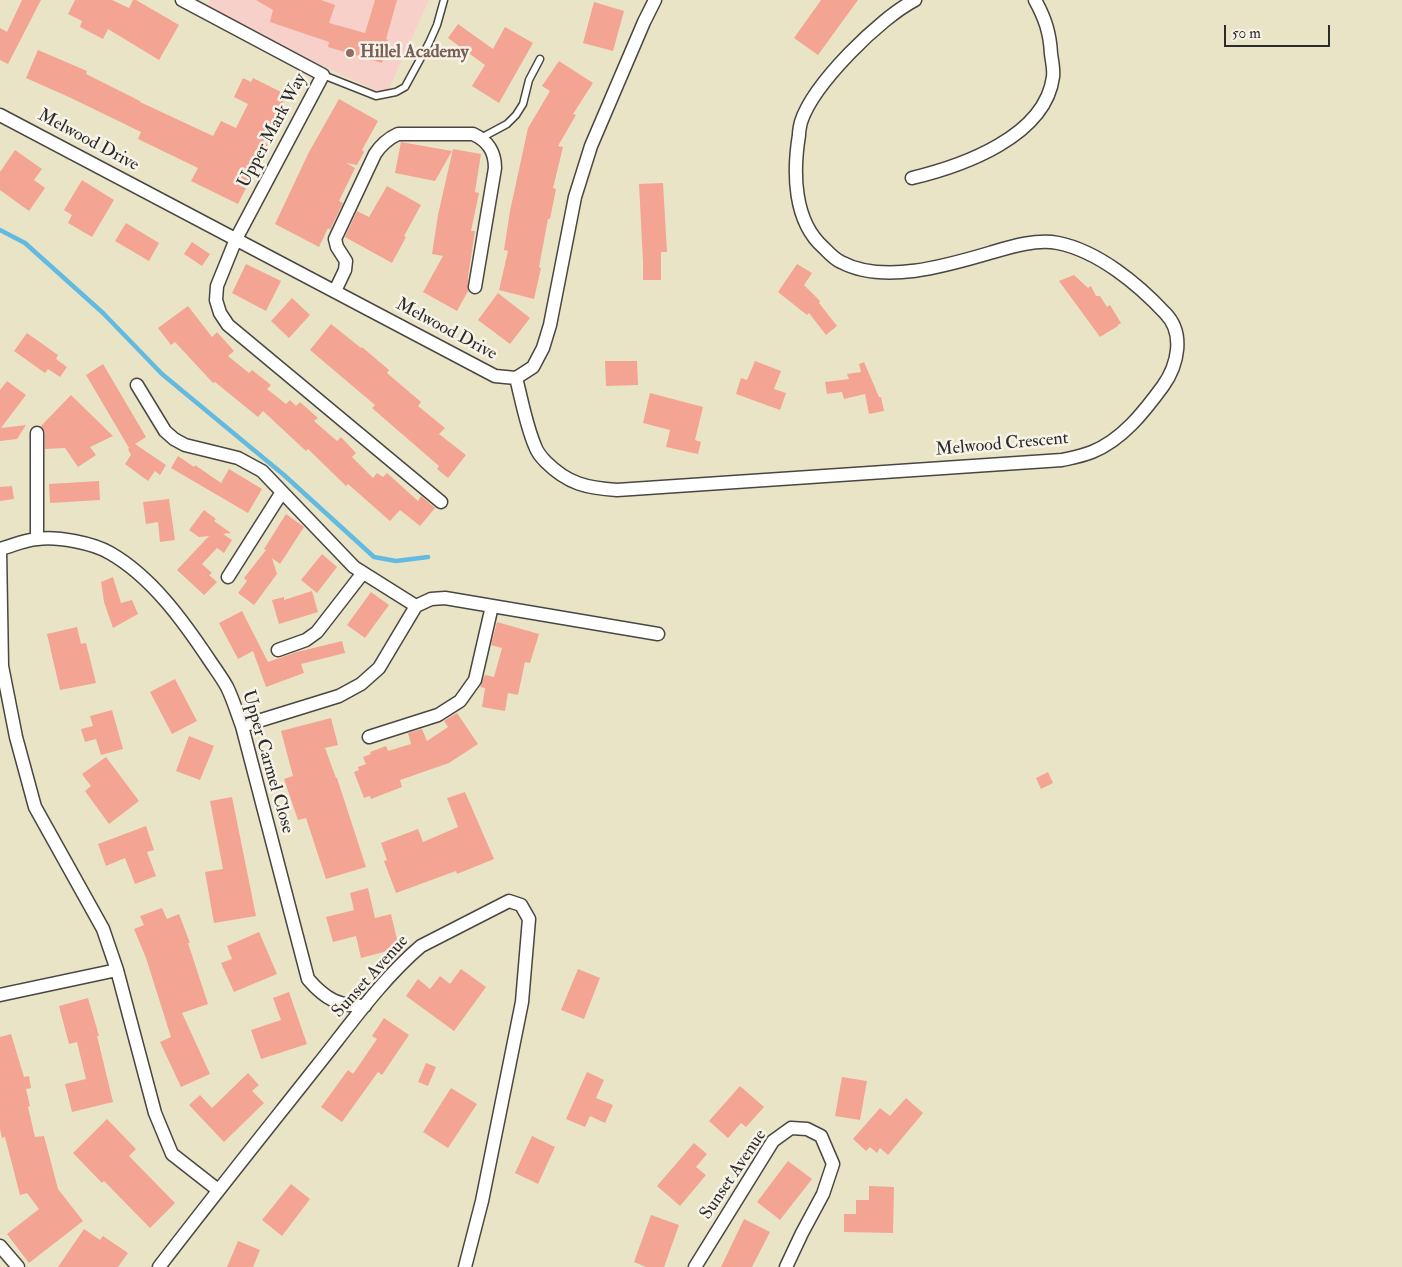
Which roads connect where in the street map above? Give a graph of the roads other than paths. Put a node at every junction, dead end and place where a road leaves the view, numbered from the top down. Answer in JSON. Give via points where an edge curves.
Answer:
{"nodes":[{"id":1,"x":182,"y":0,"type":"edge"},
{"id":2,"x":444,"y":0,"type":"edge"},
{"id":3,"x":655,"y":0,"type":"edge"},
{"id":4,"x":915,"y":0,"type":"edge"},
{"id":5,"x":1035,"y":0,"type":"edge"},
{"id":6,"x":540,"y":59,"type":"dead end"},
{"id":7,"x":323,"y":75,"type":"junction"},
{"id":8,"x":0,"y":115,"type":"edge"},
{"id":9,"x":481,"y":138,"type":"junction"},
{"id":10,"x":912,"y":178,"type":"dead end"},
{"id":11,"x":236,"y":238,"type":"junction"},
{"id":12,"x":475,"y":287,"type":"dead end"},
{"id":13,"x":335,"y":291,"type":"junction"},
{"id":14,"x":516,"y":378,"type":"junction"},
{"id":15,"x":138,"y":385,"type":"dead end"},
{"id":16,"x":38,"y":433,"type":"dead end"},
{"id":17,"x":282,"y":492,"type":"junction"},
{"id":18,"x":441,"y":502,"type":"dead end"},
{"id":19,"x":37,"y":539,"type":"junction"},
{"id":20,"x":0,"y":549,"type":"edge"},
{"id":21,"x":362,"y":574,"type":"junction"},
{"id":22,"x":228,"y":577,"type":"dead end"},
{"id":23,"x":416,"y":606,"type":"junction"},
{"id":24,"x":492,"y":606,"type":"junction"},
{"id":25,"x":658,"y":634,"type":"dead end"},
{"id":26,"x":278,"y":650,"type":"dead end"},
{"id":27,"x":242,"y":726,"type":"junction"},
{"id":28,"x":369,"y":737,"type":"dead end"},
{"id":29,"x":117,"y":970,"type":"junction"},
{"id":30,"x":0,"y":995,"type":"edge"},
{"id":31,"x":365,"y":1006,"type":"junction"},
{"id":32,"x":218,"y":1190,"type":"junction"},
{"id":33,"x":0,"y":1246,"type":"edge"},
{"id":34,"x":18,"y":1267,"type":"edge"},
{"id":35,"x":159,"y":1267,"type":"edge"},
{"id":36,"x":465,"y":1267,"type":"edge"},
{"id":37,"x":696,"y":1267,"type":"edge"},
{"id":38,"x":786,"y":1267,"type":"edge"}],
"edges":[{"from":1,"to":7,"type":"street","name":"Upper Mark Way"},
{"from":2,"to":7,"type":"lane","via":[[429,43],[405,87],[376,96]]},
{"from":3,"to":14,"type":"street","via":[[589,155],[575,197],[543,348],[533,367]]},
{"from":4,"to":14,"type":"street","name":"Melwood Crescent","via":[[903,6],[859,43],[818,89],[801,122],[795,160],[797,192],[804,220],[818,243],[840,262],[865,271],[888,274],[951,265],[1030,243],[1056,242],[1082,250],[1116,270],[1173,321],[1178,337],[1170,377],[1139,416],[1118,436],[1092,452],[1062,460],[617,490],[593,488],[576,484],[554,470],[535,448]]},
{"from":5,"to":10,"type":"street","via":[[1044,16],[1051,44],[1053,77],[1044,104],[1034,119],[1002,143],[958,164]]},
{"from":6,"to":9,"type":"lane","via":[[516,115],[507,124]]},
{"from":7,"to":11,"type":"street","name":"Upper Mark Way"},
{"from":8,"to":11,"type":"street","name":"Melwood Drive"},
{"from":9,"to":12,"type":"street","via":[[493,151],[495,168]]},
{"from":9,"to":13,"type":"street","via":[[464,134],[398,134],[381,146],[335,239],[346,262]]},
{"from":11,"to":13,"type":"street","name":"Melwood Drive"},
{"from":11,"to":18,"type":"street","name":"Upper Mark Way","via":[[217,286],[216,300],[228,325]]},
{"from":13,"to":14,"type":"street","name":"Melwood Drive","via":[[495,376]]},
{"from":15,"to":17,"type":"street","via":[[165,432],[174,439],[251,464]]},
{"from":16,"to":19,"type":"street"},
{"from":17,"to":21,"type":"street"},
{"from":17,"to":22,"type":"street"},
{"from":19,"to":20,"type":"street","name":"Upper Carmel Close"},
{"from":19,"to":27,"type":"street","name":"Upper Carmel Close","via":[[66,540],[110,553],[149,583],[227,687]]},
{"from":20,"to":29,"type":"street","via":[[2,666],[16,738],[35,807],[104,929]]},
{"from":21,"to":23,"type":"street"},
{"from":21,"to":26,"type":"street","via":[[317,632],[306,640]]},
{"from":23,"to":24,"type":"street","via":[[431,599],[445,598]]},
{"from":23,"to":27,"type":"street","via":[[379,668],[361,684],[340,696]]},
{"from":24,"to":25,"type":"street"},
{"from":24,"to":28,"type":"street","via":[[475,680],[460,701],[438,715]]},
{"from":27,"to":31,"type":"street","name":"Upper Carmel Close","via":[[308,979],[328,998],[347,1006]]},
{"from":29,"to":30,"type":"street"},
{"from":29,"to":32,"type":"street","via":[[155,1113],[172,1154]]},
{"from":31,"to":32,"type":"street","name":"Sunset Avenue"},
{"from":31,"to":36,"type":"street","name":"Sunset Avenue","via":[[421,946],[509,901],[521,906],[529,918],[522,1002],[482,1201]]},
{"from":32,"to":35,"type":"street","name":"Sunset Avenue"},
{"from":33,"to":34,"type":"street"},
{"from":37,"to":38,"type":"street","name":"Sunset Avenue","via":[[773,1141],[791,1128],[807,1129],[821,1136],[833,1164],[823,1194]]}]}
